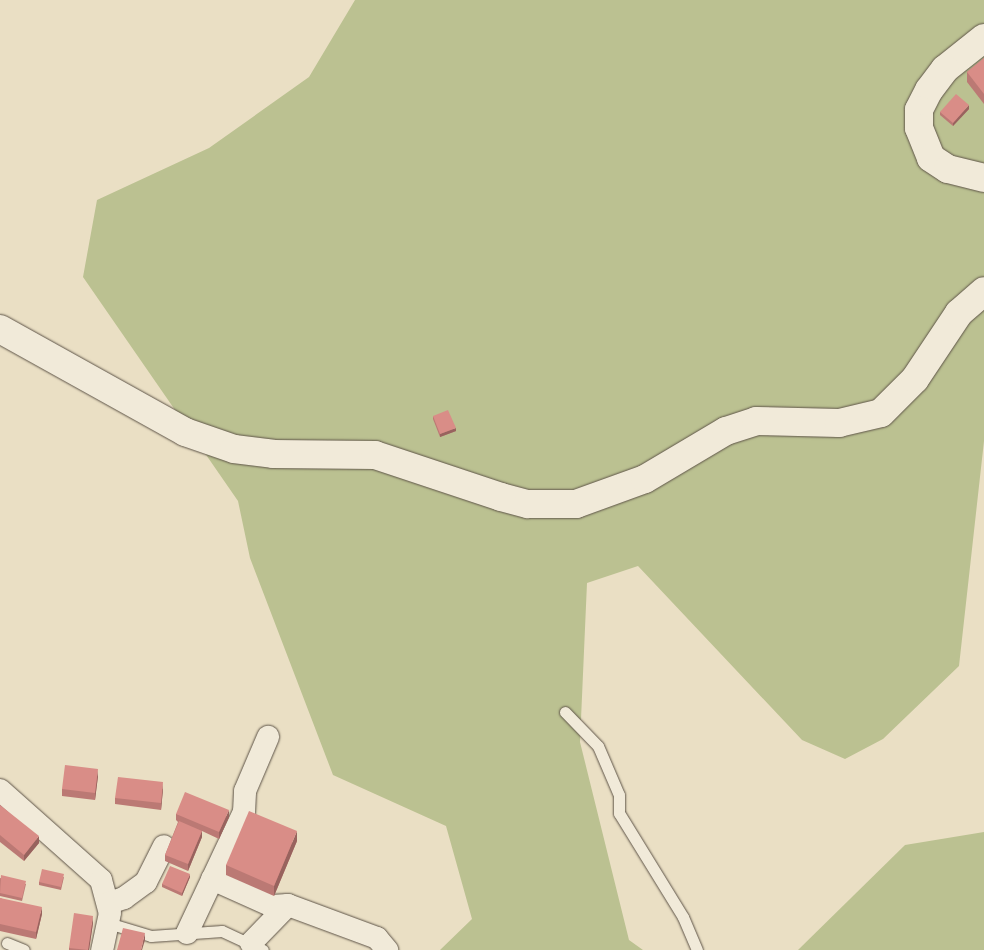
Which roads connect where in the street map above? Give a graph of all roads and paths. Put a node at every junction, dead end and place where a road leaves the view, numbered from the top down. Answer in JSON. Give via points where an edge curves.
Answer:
{"nodes":[{"id":1,"x":984,"y":38,"type":"edge"},
{"id":2,"x":984,"y":178,"type":"edge"},
{"id":3,"x":984,"y":291,"type":"edge"},
{"id":4,"x":0,"y":330,"type":"edge"},
{"id":5,"x":565,"y":712,"type":"dead end"},
{"id":6,"x":268,"y":737,"type":"dead end"},
{"id":7,"x":0,"y":790,"type":"edge"},
{"id":8,"x":164,"y":846,"type":"dead end"},
{"id":9,"x":212,"y":879,"type":"junction"},
{"id":10,"x":288,"y":905,"type":"junction"},
{"id":11,"x":109,"y":913,"type":"junction"},
{"id":12,"x":187,"y":933,"type":"junction"},
{"id":13,"x":7,"y":943,"type":"dead end"},
{"id":14,"x":257,"y":946,"type":"edge"},
{"id":15,"x":24,"y":950,"type":"edge"},
{"id":16,"x":102,"y":950,"type":"edge"},
{"id":17,"x":387,"y":950,"type":"edge"},
{"id":18,"x":697,"y":950,"type":"edge"}],
"edges":[{"from":1,"to":2,"type":"street","via":[[945,69],[929,90],[919,110],[918,128],[931,158],[948,170]]},
{"from":3,"to":4,"type":"street","via":[[959,313],[915,379],[881,413],[839,423],[756,421],[726,431],[645,479],[576,504],[519,502],[375,455],[273,454],[234,449],[186,432]]},
{"from":5,"to":18,"type":"lane","via":[[598,746],[619,795],[619,812],[683,916]]},
{"from":6,"to":9,"type":"street","via":[[245,790],[244,812]]},
{"from":7,"to":11,"type":"street","via":[[96,874]]},
{"from":8,"to":11,"type":"street","via":[[146,882]]},
{"from":9,"to":10,"type":"street","via":[[272,906]]},
{"from":9,"to":12,"type":"street"},
{"from":10,"to":14,"type":"street"},
{"from":10,"to":17,"type":"street","via":[[377,938]]},
{"from":11,"to":12,"type":"lane","via":[[151,936]]},
{"from":11,"to":16,"type":"street"},
{"from":12,"to":14,"type":"lane","via":[[222,931]]},
{"from":13,"to":15,"type":"lane"}]}
